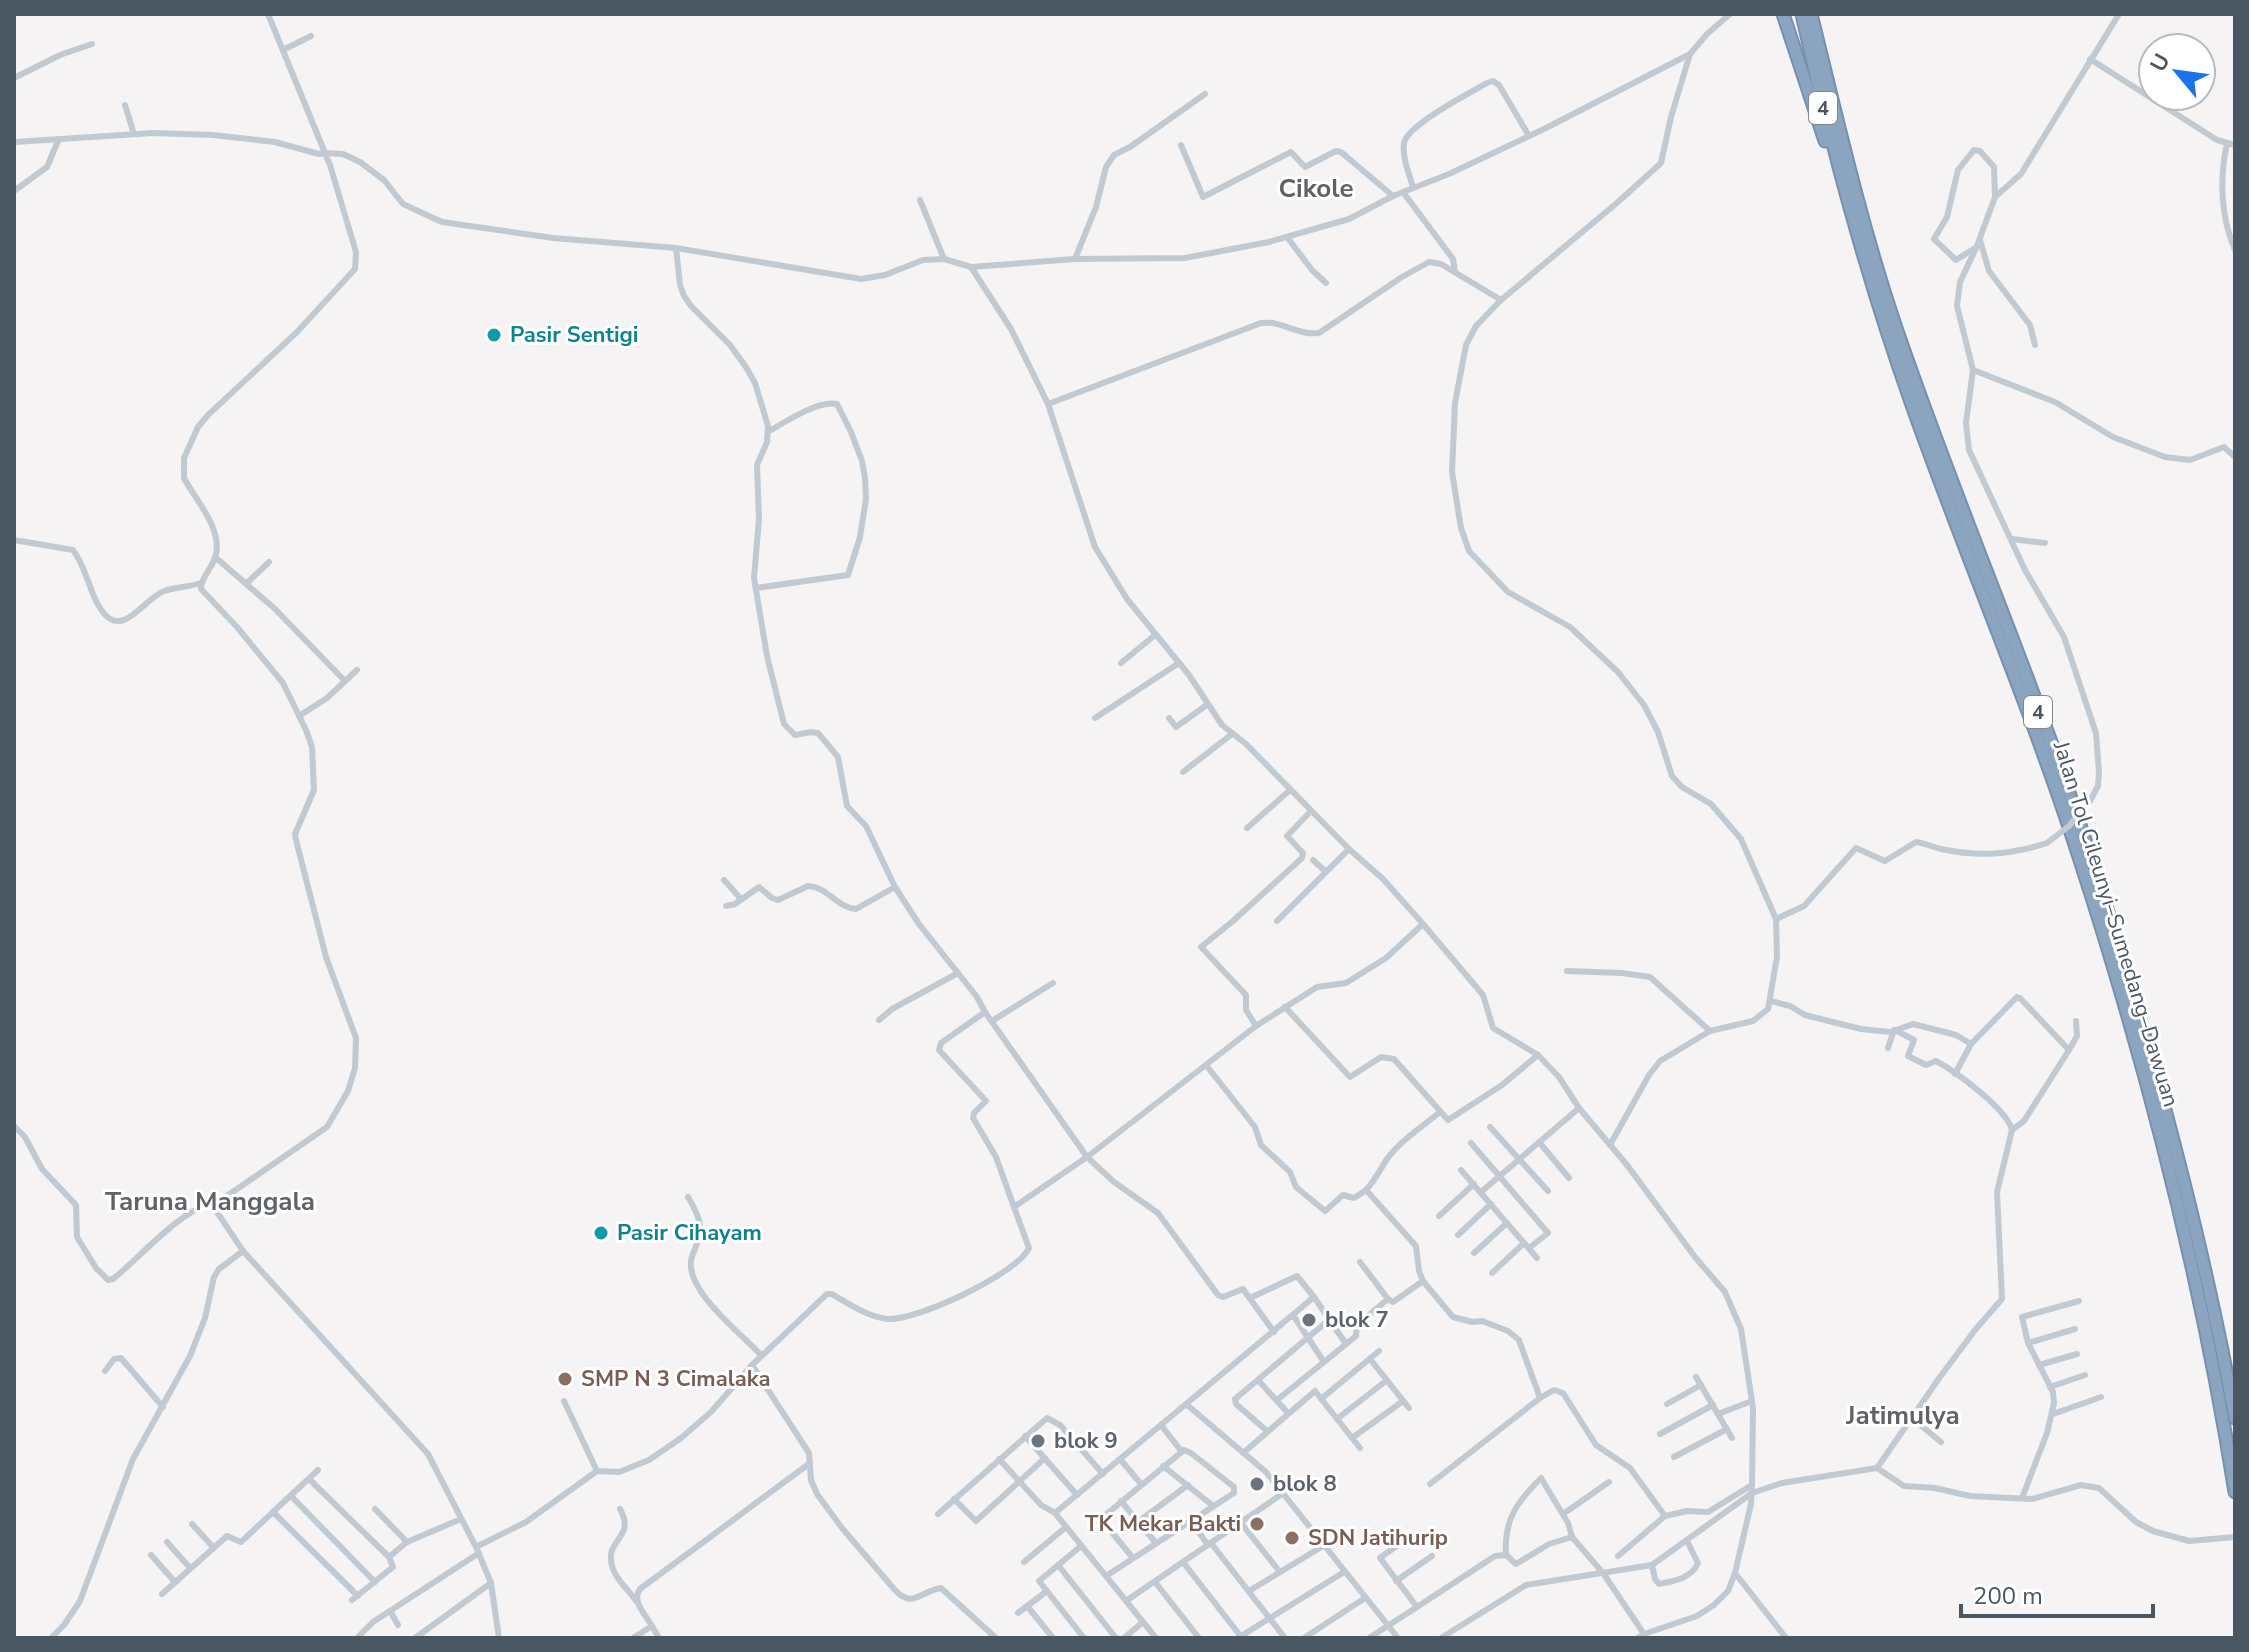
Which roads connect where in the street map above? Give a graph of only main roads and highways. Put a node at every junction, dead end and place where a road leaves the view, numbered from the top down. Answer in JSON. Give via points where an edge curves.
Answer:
{"nodes":[{"id":1,"x":1783,"y":14,"type":"edge"},
{"id":2,"x":1802,"y":14,"type":"edge"},
{"id":3,"x":1811,"y":14,"type":"edge"},
{"id":4,"x":1848,"y":201,"type":"junction"},
{"id":5,"x":2235,"y":1418,"type":"edge"},
{"id":6,"x":2235,"y":1492,"type":"edge"}],
"edges":[{"from":1,"to":4,"type":"highway"},
{"from":2,"to":4,"type":"highway","name":"Jalan Tol Cileunyi–Sumedang–Dawuan","number":"4"},
{"from":3,"to":5,"type":"highway","name":"Jalan Tol Cileunyi–Sumedang–Dawuan","number":"4","via":[[1895,325],[2100,887],[2191,1205]]},
{"from":4,"to":6,"type":"highway","name":"Jalan Tol Cileunyi–Sumedang–Dawuan","number":"4","via":[[1911,402],[2080,861],[2179,1208]]}]}
